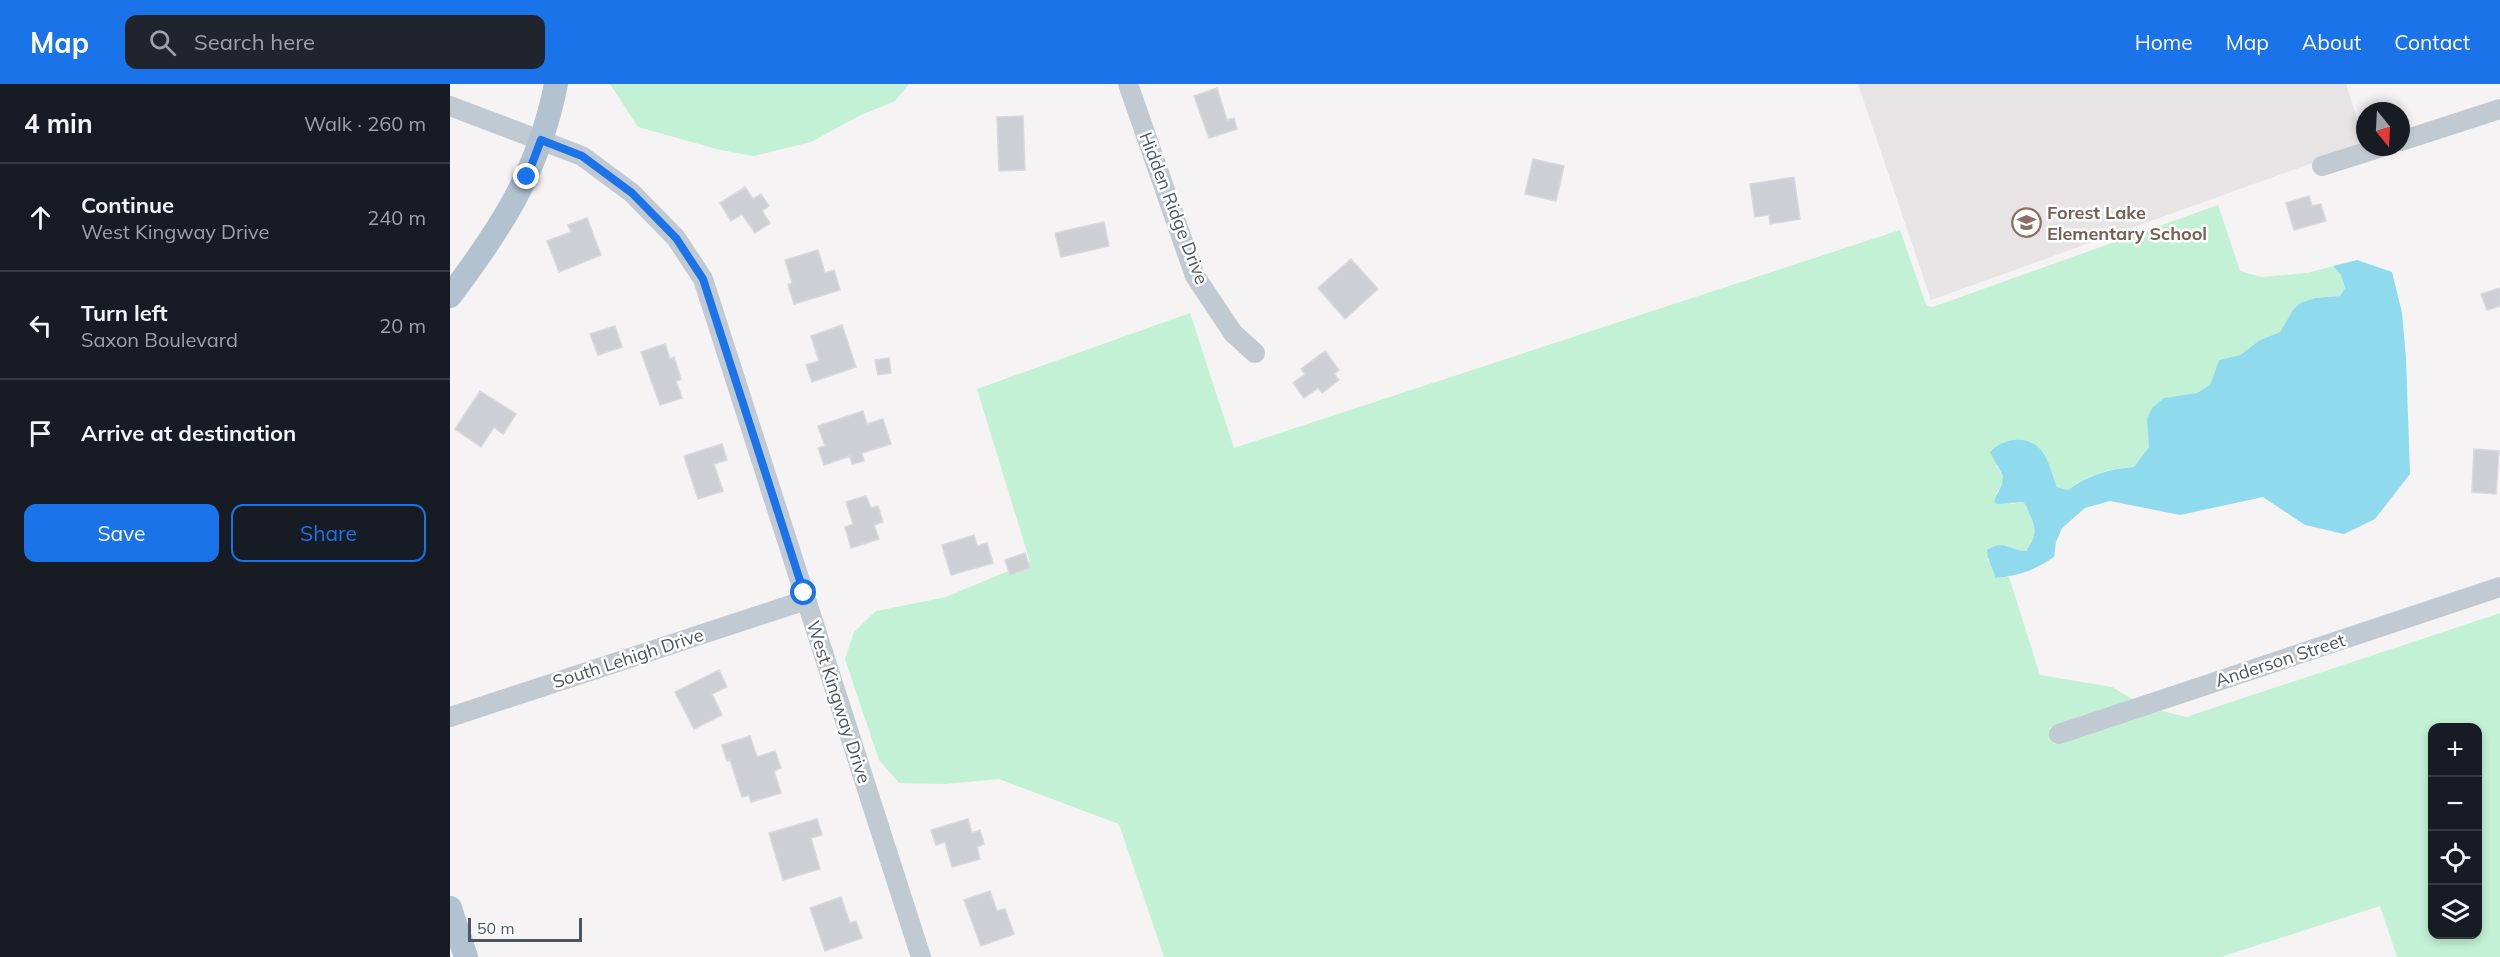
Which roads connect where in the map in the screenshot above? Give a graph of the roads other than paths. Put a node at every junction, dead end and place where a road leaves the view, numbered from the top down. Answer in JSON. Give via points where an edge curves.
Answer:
{"nodes":[{"id":1,"x":556,"y":84,"type":"edge"},
{"id":2,"x":1128,"y":84,"type":"edge"},
{"id":3,"x":450,"y":106,"type":"edge"},
{"id":4,"x":2500,"y":109,"type":"edge"},
{"id":5,"x":2410,"y":138,"type":"edge"},
{"id":6,"x":541,"y":140,"type":"junction"},
{"id":7,"x":2356,"y":155,"type":"edge"},
{"id":8,"x":2322,"y":166,"type":"dead end"},
{"id":9,"x":450,"y":296,"type":"edge"},
{"id":10,"x":1255,"y":353,"type":"dead end"},
{"id":11,"x":2500,"y":587,"type":"edge"},
{"id":12,"x":806,"y":600,"type":"junction"},
{"id":13,"x":450,"y":717,"type":"edge"},
{"id":14,"x":2059,"y":734,"type":"dead end"},
{"id":15,"x":450,"y":908,"type":"edge"},
{"id":16,"x":466,"y":957,"type":"edge"},
{"id":17,"x":921,"y":957,"type":"edge"}],
"edges":[{"from":1,"to":6,"type":"main road"},
{"from":2,"to":10,"type":"street","name":"Hidden Ridge Drive","via":[[1196,276],[1233,333]]},
{"from":3,"to":6,"type":"street","name":"West Kingway Drive"},
{"from":4,"to":5,"type":"street"},
{"from":6,"to":9,"type":"main road","via":[[509,212]]},
{"from":6,"to":12,"type":"street","name":"West Kingway Drive","via":[[582,156],[632,193],[676,238],[703,279]]},
{"from":7,"to":8,"type":"street"},
{"from":11,"to":14,"type":"street","name":"Anderson Street"},
{"from":12,"to":13,"type":"street","name":"South Lehigh Drive"},
{"from":12,"to":17,"type":"street","name":"West Kingway Drive"},
{"from":15,"to":16,"type":"main road"}]}
